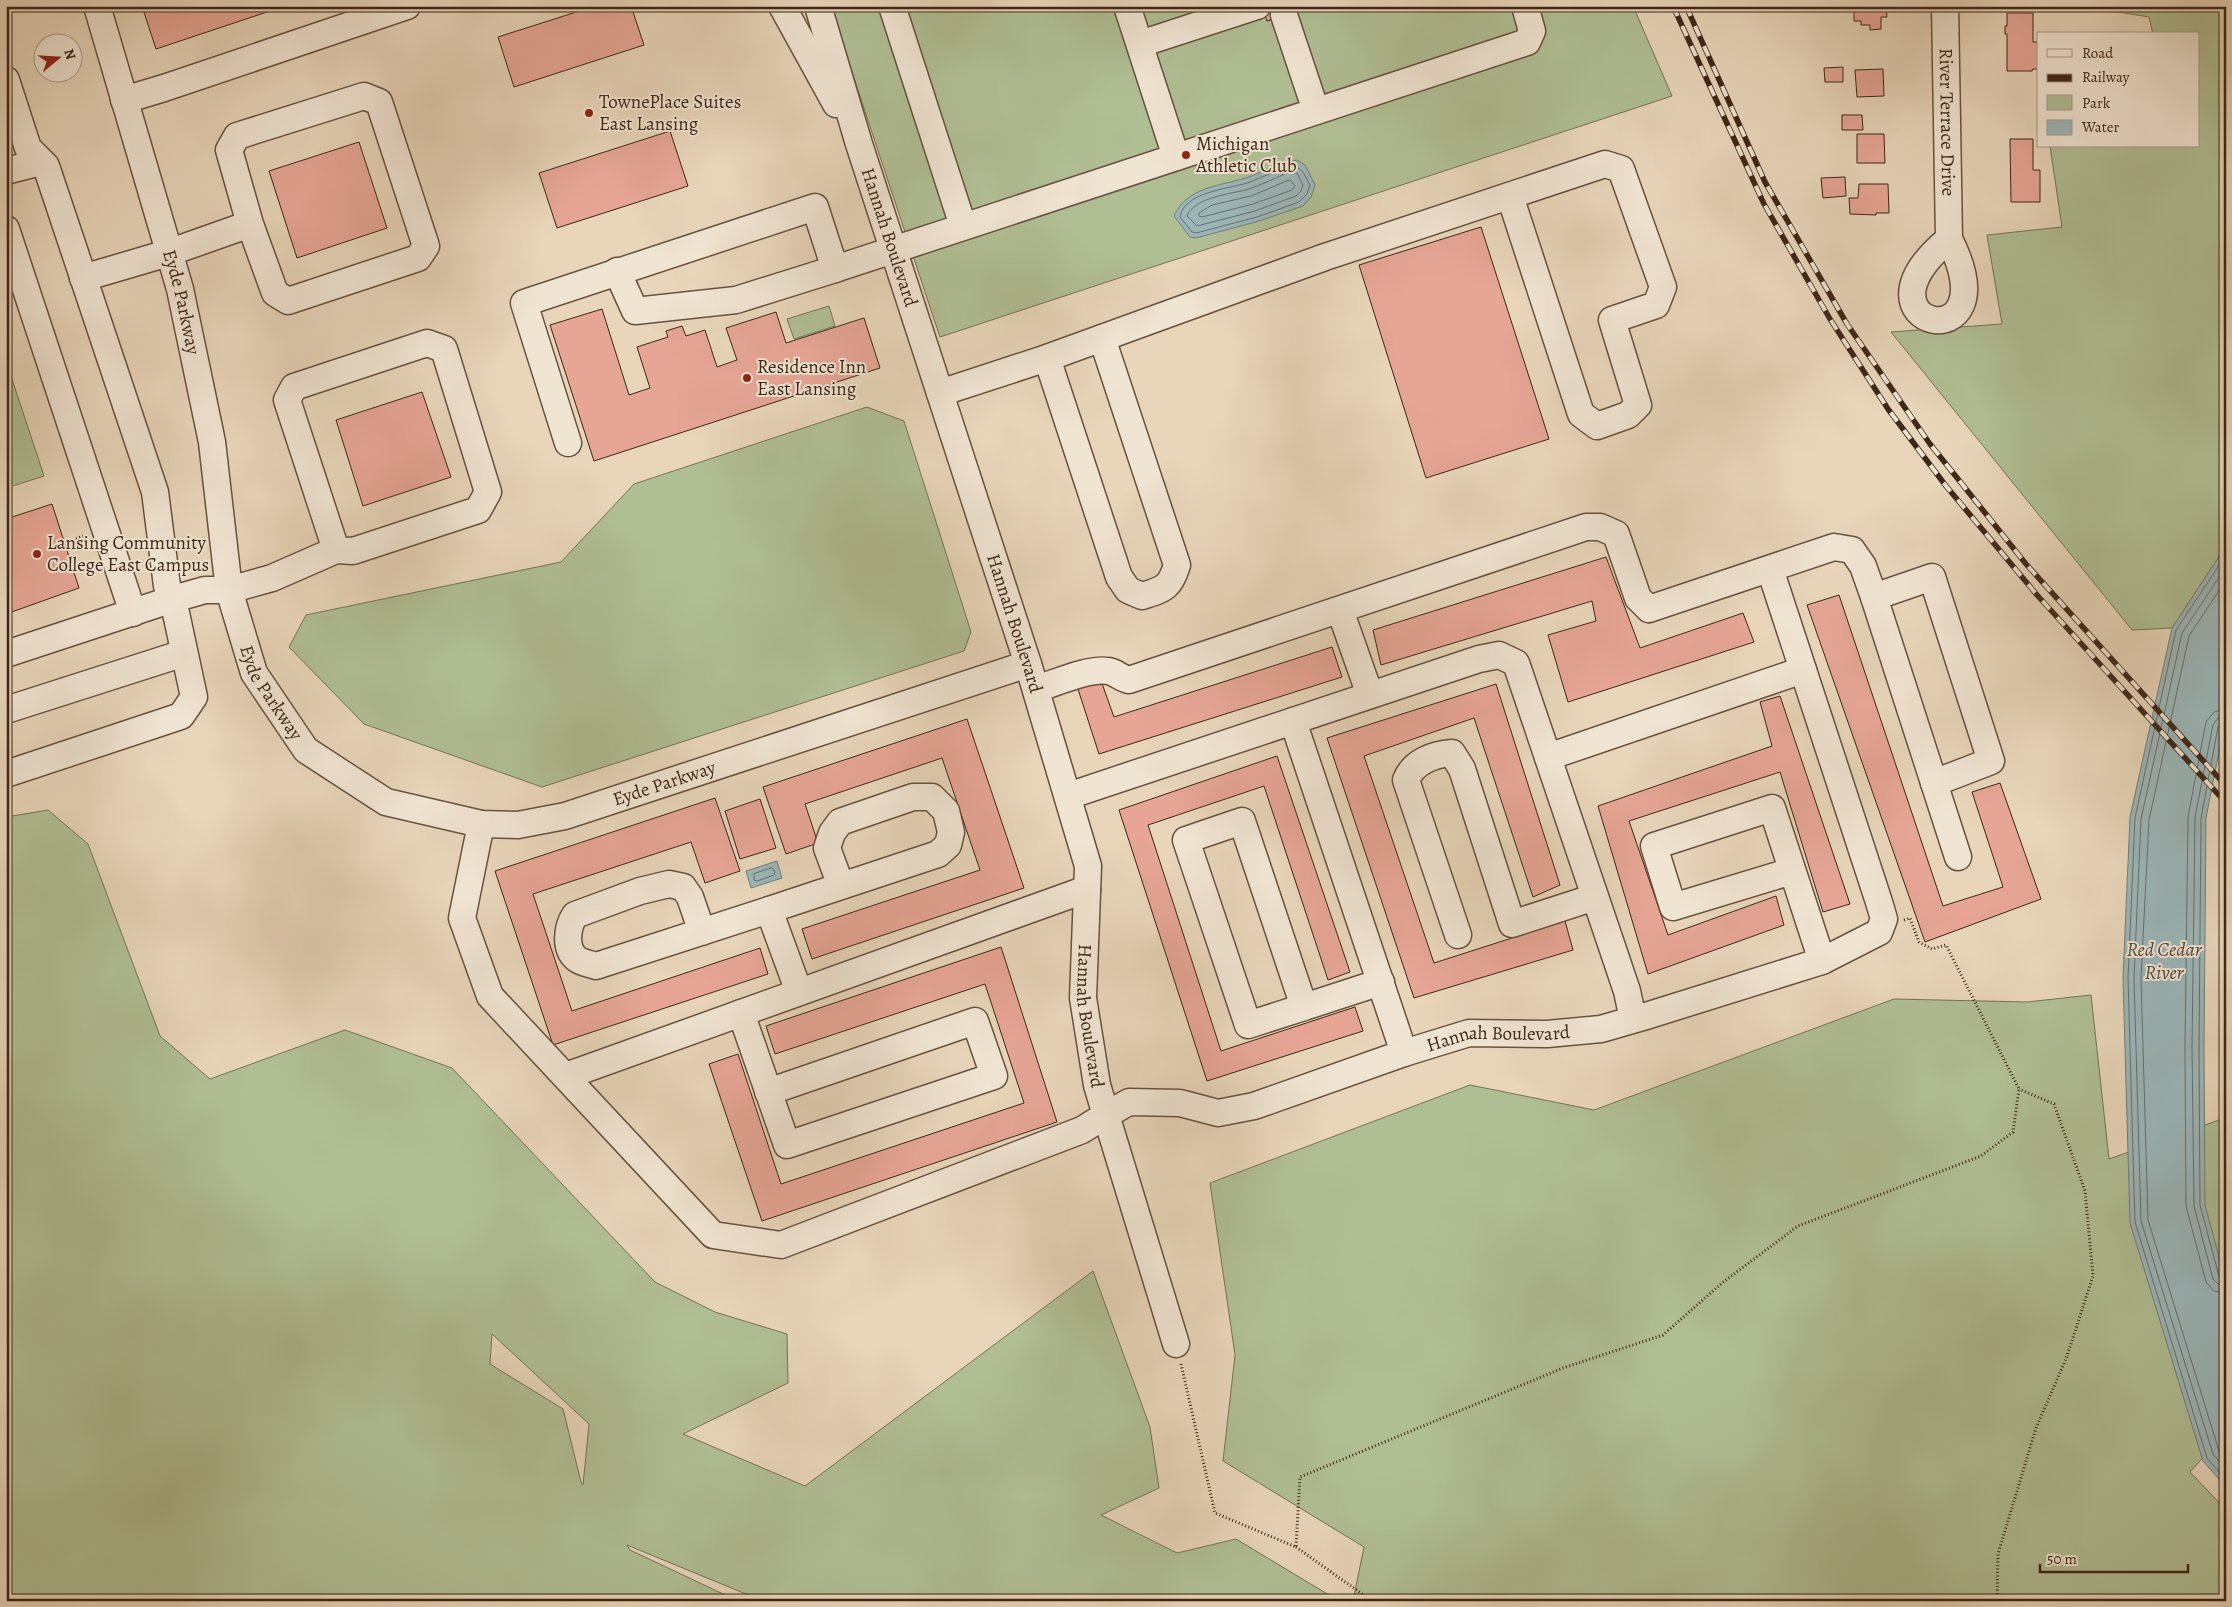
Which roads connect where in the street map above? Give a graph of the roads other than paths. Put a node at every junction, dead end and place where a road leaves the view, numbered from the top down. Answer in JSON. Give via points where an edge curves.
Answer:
{"nodes":[{"id":1,"x":97,"y":6,"type":"edge"},
{"id":2,"x":782,"y":6,"type":"edge"},
{"id":3,"x":818,"y":6,"type":"edge"},
{"id":4,"x":892,"y":6,"type":"edge"},
{"id":5,"x":1127,"y":6,"type":"edge"},
{"id":6,"x":1257,"y":6,"type":"edge"},
{"id":7,"x":1525,"y":6,"type":"edge"},
{"id":8,"x":1945,"y":6,"type":"edge"},
{"id":9,"x":402,"y":7,"type":"edge"},
{"id":10,"x":1284,"y":15,"type":"dead end"},
{"id":11,"x":1140,"y":44,"type":"junction"},
{"id":12,"x":6,"y":80,"type":"edge"},
{"id":13,"x":124,"y":100,"type":"junction"},
{"id":14,"x":11,"y":108,"type":"edge"},
{"id":15,"x":1316,"y":111,"type":"junction"},
{"id":16,"x":859,"y":144,"type":"junction"},
{"id":17,"x":1176,"y":157,"type":"junction"},
{"id":18,"x":41,"y":162,"type":"junction"},
{"id":19,"x":6,"y":171,"type":"edge"},
{"id":20,"x":1510,"y":196,"type":"junction"},
{"id":21,"x":250,"y":224,"type":"junction"},
{"id":22,"x":963,"y":226,"type":"junction"},
{"id":23,"x":6,"y":229,"type":"edge"},
{"id":24,"x":1949,"y":239,"type":"dead end"},
{"id":25,"x":893,"y":249,"type":"junction"},
{"id":26,"x":168,"y":253,"type":"junction"},
{"id":27,"x":835,"y":269,"type":"junction"},
{"id":28,"x":617,"y":271,"type":"junction"},
{"id":29,"x":83,"y":278,"type":"junction"},
{"id":30,"x":1102,"y":338,"type":"junction"},
{"id":31,"x":1047,"y":358,"type":"junction"},
{"id":32,"x":940,"y":393,"type":"junction"},
{"id":33,"x":568,"y":443,"type":"dead end"},
{"id":34,"x":336,"y":550,"type":"junction"},
{"id":35,"x":1770,"y":569,"type":"junction"},
{"id":36,"x":229,"y":590,"type":"junction"},
{"id":37,"x":1874,"y":597,"type":"junction"},
{"id":38,"x":173,"y":600,"type":"junction"},
{"id":39,"x":1340,"y":610,"type":"junction"},
{"id":40,"x":133,"y":613,"type":"junction"},
{"id":41,"x":184,"y":653,"type":"junction"},
{"id":42,"x":6,"y":654,"type":"edge"},
{"id":43,"x":1028,"y":664,"type":"junction"},
{"id":44,"x":1803,"y":670,"type":"junction"},
{"id":45,"x":1036,"y":689,"type":"junction"},
{"id":46,"x":1370,"y":695,"type":"junction"},
{"id":47,"x":6,"y":710,"type":"edge"},
{"id":48,"x":1294,"y":721,"type":"junction"},
{"id":49,"x":1548,"y":757,"type":"junction"},
{"id":50,"x":6,"y":774,"type":"edge"},
{"id":51,"x":1934,"y":783,"type":"junction"},
{"id":52,"x":1068,"y":796,"type":"junction"},
{"id":53,"x":481,"y":824,"type":"junction"},
{"id":54,"x":1958,"y":858,"type":"dead end"},
{"id":55,"x":1792,"y":871,"type":"junction"},
{"id":56,"x":841,"y":886,"type":"junction"},
{"id":57,"x":1087,"y":889,"type":"junction"},
{"id":58,"x":1595,"y":896,"type":"junction"},
{"id":59,"x":769,"y":910,"type":"junction"},
{"id":60,"x":702,"y":932,"type":"junction"},
{"id":61,"x":1458,"y":935,"type":"dead end"},
{"id":62,"x":1822,"y":961,"type":"junction"},
{"id":63,"x":1380,"y":982,"type":"junction"},
{"id":64,"x":799,"y":992,"type":"junction"},
{"id":65,"x":1304,"y":1008,"type":"junction"},
{"id":66,"x":741,"y":1013,"type":"junction"},
{"id":67,"x":1633,"y":1019,"type":"junction"},
{"id":68,"x":1404,"y":1053,"type":"junction"},
{"id":69,"x":566,"y":1076,"type":"junction"},
{"id":70,"x":768,"y":1092,"type":"junction"},
{"id":71,"x":1106,"y":1116,"type":"junction"},
{"id":72,"x":1176,"y":1344,"type":"road end"}],
"edges":[{"from":1,"to":13,"type":"street","name":"Eyde Parkway"},
{"from":2,"to":16,"type":"street","name":"Hannah Boulevard"},
{"from":3,"to":16,"type":"street","name":"Hannah Boulevard"},
{"from":4,"to":22,"type":"street"},
{"from":5,"to":11,"type":"street"},
{"from":6,"to":11,"type":"street"},
{"from":7,"to":15,"type":"street","via":[[1532,31],[1527,42]]},
{"from":8,"to":24,"type":"street","name":"River Terrace Drive"},
{"from":9,"to":13,"type":"street"},
{"from":10,"to":15,"type":"street"},
{"from":11,"to":17,"type":"street"},
{"from":12,"to":14,"type":"street"},
{"from":13,"to":26,"type":"street","name":"Eyde Parkway"},
{"from":14,"to":18,"type":"street","via":[[28,148]]},
{"from":15,"to":17,"type":"street"},
{"from":16,"to":25,"type":"street","name":"Hannah Boulevard"},
{"from":17,"to":22,"type":"street"},
{"from":18,"to":19,"type":"street"},
{"from":18,"to":29,"type":"street","via":[[46,166]]},
{"from":20,"to":20,"type":"street","via":[[1605,164],[1621,169],[1663,287],[1656,304],[1612,320],[1638,405],[1628,415],[1597,426],[1581,414]]},
{"from":20,"to":30,"type":"street","via":[[1325,257]]},
{"from":21,"to":21,"type":"street","via":[[275,293],[288,301],[418,258],[426,246],[379,102],[364,96],[237,136],[229,150]]},
{"from":21,"to":26,"type":"street"},
{"from":22,"to":25,"type":"street"},
{"from":23,"to":40,"type":"street"},
{"from":25,"to":27,"type":"street"},
{"from":25,"to":32,"type":"street","name":"Hannah Boulevard"},
{"from":26,"to":29,"type":"street"},
{"from":26,"to":36,"type":"street","name":"Eyde Parkway","via":[[180,289],[212,442]]},
{"from":27,"to":28,"type":"street","via":[[736,300],[635,312]]},
{"from":27,"to":28,"type":"street","via":[[815,207]]},
{"from":28,"to":33,"type":"street","via":[[524,303]]},
{"from":29,"to":38,"type":"street","via":[[155,492],[167,586]]},
{"from":30,"to":31,"type":"street"},
{"from":30,"to":31,"type":"street","via":[[1177,565],[1172,581],[1158,591],[1142,596],[1128,590],[1119,577]]},
{"from":31,"to":32,"type":"street"},
{"from":32,"to":43,"type":"street","name":"Hannah Boulevard"},
{"from":34,"to":34,"type":"street","via":[[353,552],[478,510],[488,492],[444,349],[427,343],[294,387],[287,400]]},
{"from":34,"to":36,"type":"street","via":[[272,578]]},
{"from":35,"to":37,"type":"street","via":[[1834,547],[1852,550]]},
{"from":35,"to":39,"type":"street","via":[[1649,609],[1638,598],[1616,534],[1600,526]]},
{"from":35,"to":44,"type":"street"},
{"from":36,"to":38,"type":"street","via":[[205,590]]},
{"from":36,"to":53,"type":"street","name":"Eyde Parkway","via":[[254,673],[306,750],[386,802]]},
{"from":37,"to":51,"type":"street"},
{"from":37,"to":51,"type":"street","via":[[1932,577],[1991,761]]},
{"from":38,"to":40,"type":"street"},
{"from":38,"to":41,"type":"street"},
{"from":39,"to":45,"type":"street","via":[[1129,680],[1111,671],[1098,670]]},
{"from":39,"to":46,"type":"street"},
{"from":40,"to":42,"type":"street"},
{"from":41,"to":47,"type":"street"},
{"from":41,"to":50,"type":"street","via":[[194,697],[181,716]]},
{"from":43,"to":45,"type":"street","name":"Hannah Boulevard"},
{"from":43,"to":53,"type":"street","name":"Eyde Parkway","via":[[565,816],[518,825]]},
{"from":44,"to":49,"type":"street"},
{"from":44,"to":62,"type":"street","name":"Hannah Boulevard","via":[[1884,919],[1880,929]]},
{"from":45,"to":52,"type":"street","name":"Hannah Boulevard"},
{"from":46,"to":48,"type":"street"},
{"from":46,"to":49,"type":"street","via":[[1499,655],[1516,663]]},
{"from":48,"to":52,"type":"street"},
{"from":48,"to":63,"type":"street"},
{"from":49,"to":58,"type":"street"},
{"from":51,"to":54,"type":"street"},
{"from":52,"to":57,"type":"street","name":"Hannah Boulevard","via":[[1088,866]]},
{"from":53,"to":69,"type":"street","via":[[462,918],[490,996]]},
{"from":55,"to":55,"type":"street","via":[[1673,908],[1654,846],[1772,808]]},
{"from":55,"to":62,"type":"street"},
{"from":56,"to":56,"type":"street","via":[[938,854],[948,845],[951,832],[946,811],[932,797],[913,797],[840,822],[828,848]]},
{"from":56,"to":59,"type":"street"},
{"from":57,"to":64,"type":"street"},
{"from":57,"to":71,"type":"street","name":"Hannah Boulevard","via":[[1083,998],[1097,1085]]},
{"from":58,"to":61,"type":"street","via":[[1512,924],[1462,769],[1452,753],[1441,754],[1424,760],[1406,780]]},
{"from":58,"to":67,"type":"street","via":[[1627,991]]},
{"from":59,"to":60,"type":"street"},
{"from":59,"to":64,"type":"street"},
{"from":60,"to":60,"type":"street","via":[[596,966],[578,959],[568,939],[569,923],[575,915],[669,884],[683,887]]},
{"from":62,"to":67,"type":"street","name":"Hannah Boulevard"},
{"from":63,"to":65,"type":"street"},
{"from":63,"to":68,"type":"street"},
{"from":64,"to":66,"type":"street"},
{"from":65,"to":65,"type":"street","via":[[1242,821],[1186,840],[1248,1025]]},
{"from":66,"to":69,"type":"street"},
{"from":66,"to":70,"type":"street"},
{"from":67,"to":68,"type":"street","name":"Hannah Boulevard","via":[[1601,1028],[1547,1034],[1469,1033]]},
{"from":68,"to":71,"type":"street","name":"Hannah Boulevard","via":[[1254,1106],[1218,1113],[1180,1103],[1129,1102]]},
{"from":69,"to":71,"type":"street","via":[[713,1235],[781,1245],[1082,1130]]},
{"from":70,"to":70,"type":"street","via":[[786,1145],[994,1076],[976,1021]]},
{"from":71,"to":72,"type":"street"}]}
